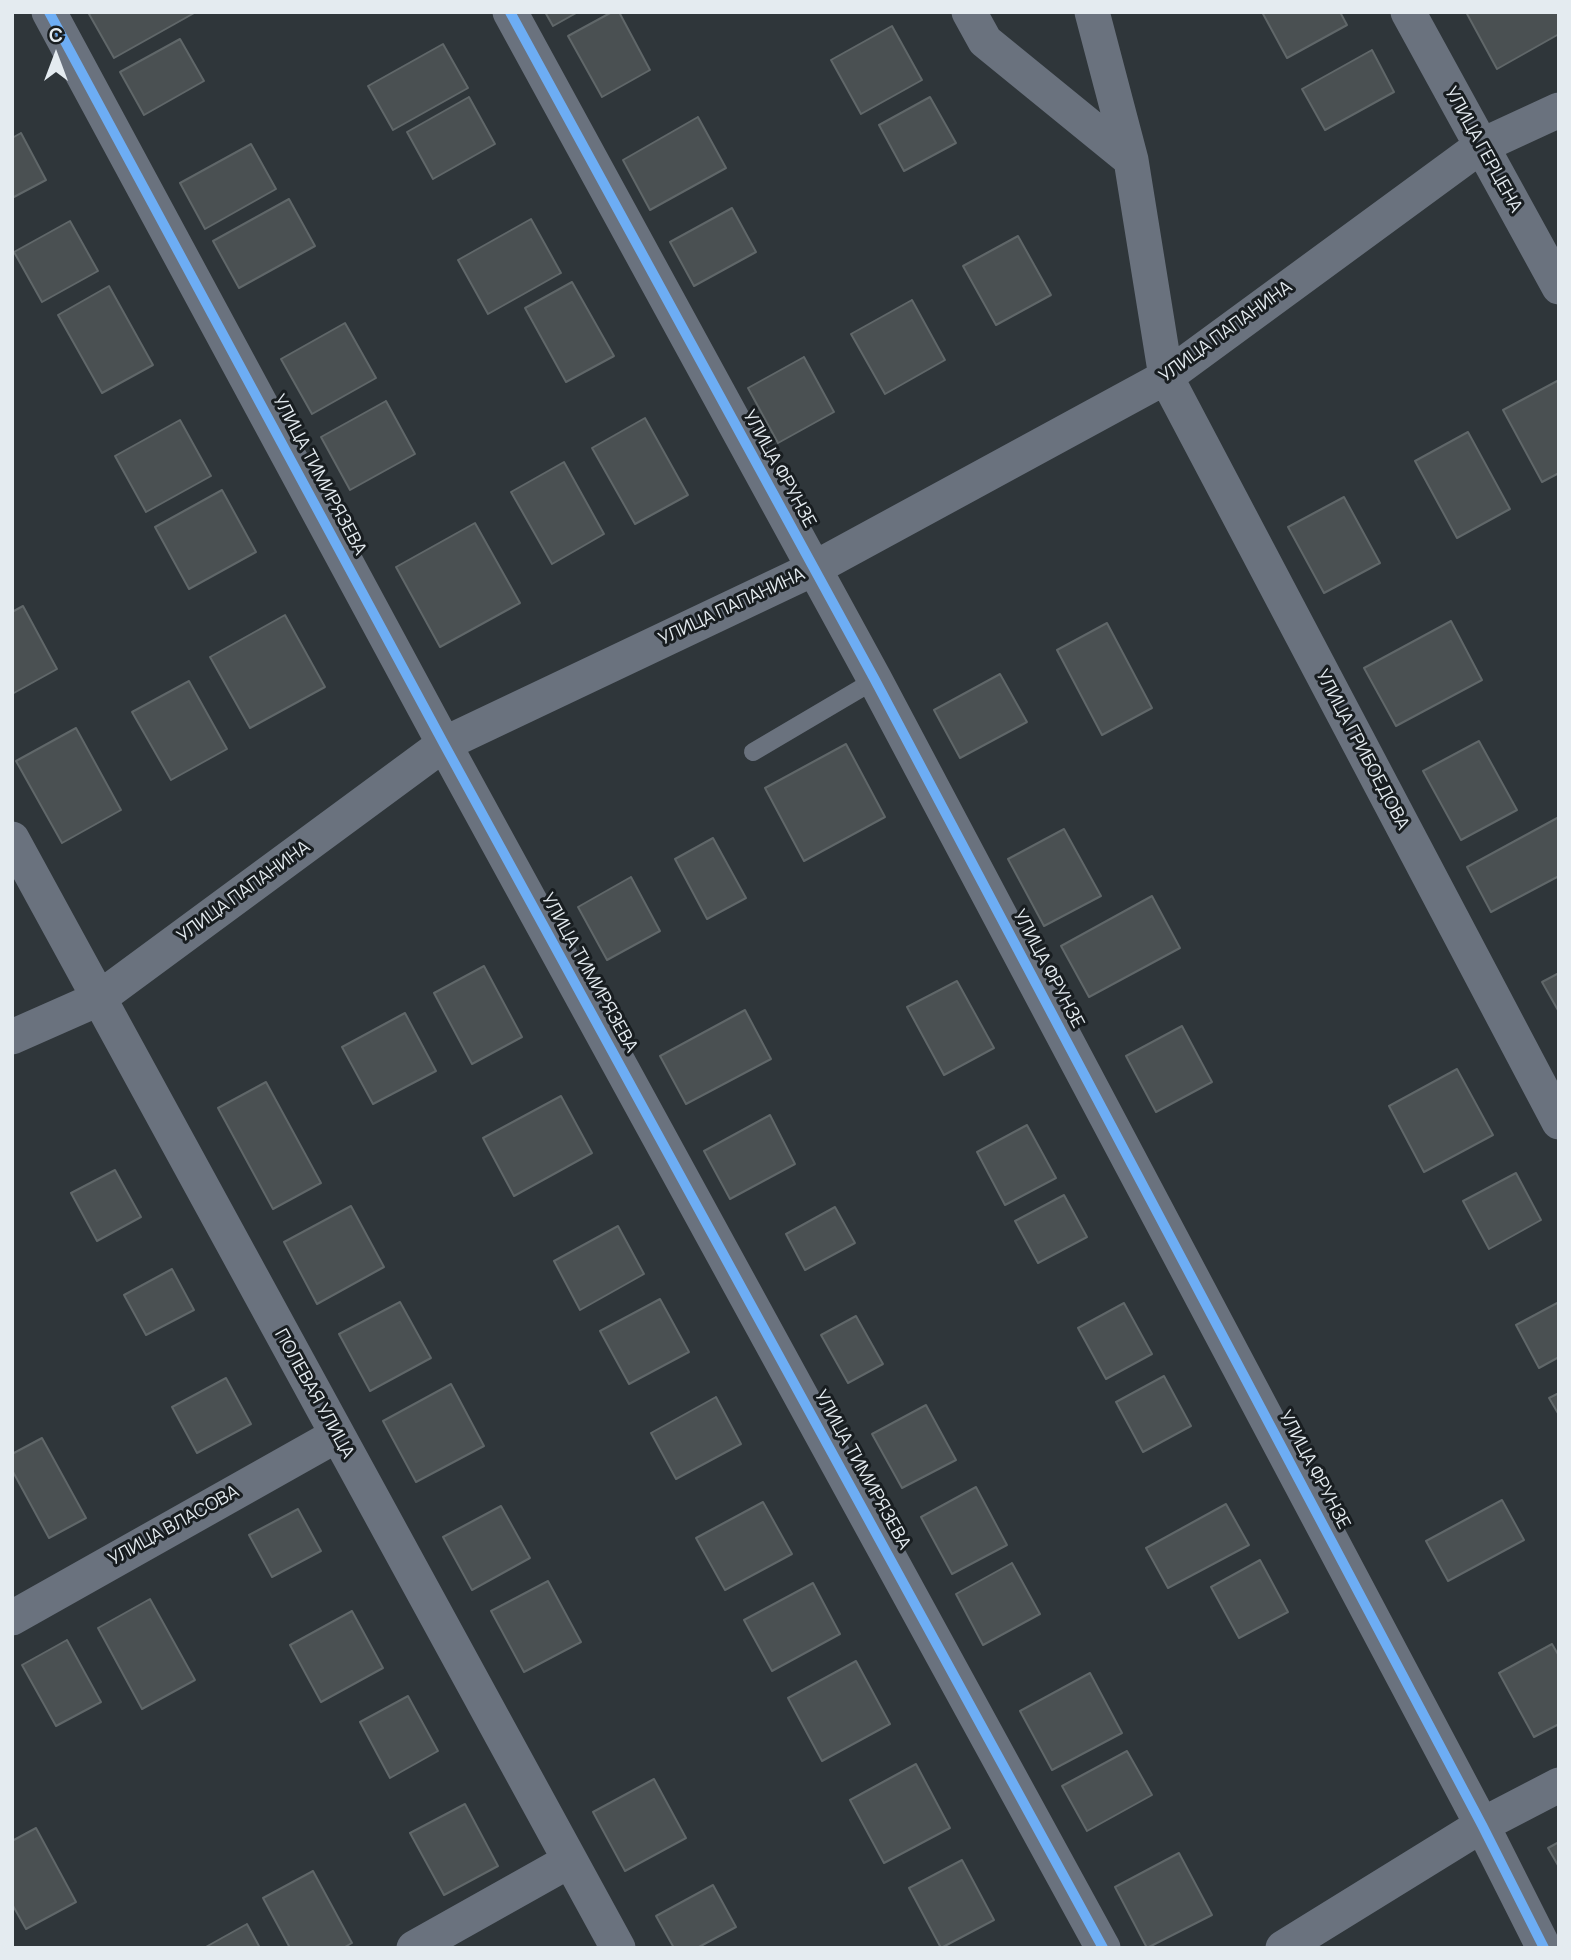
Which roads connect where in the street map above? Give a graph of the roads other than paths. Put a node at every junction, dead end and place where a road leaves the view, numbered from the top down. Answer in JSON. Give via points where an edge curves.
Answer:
{"nodes":[{"id":1,"x":49,"y":12,"type":"edge"},
{"id":2,"x":510,"y":12,"type":"edge"},
{"id":3,"x":969,"y":12,"type":"edge"},
{"id":4,"x":1092,"y":12,"type":"edge"},
{"id":5,"x":1408,"y":12,"type":"edge"},
{"id":6,"x":1559,"y":110,"type":"edge"},
{"id":7,"x":1481,"y":146,"type":"junction"},
{"id":8,"x":1131,"y":160,"type":"junction"},
{"id":9,"x":1559,"y":287,"type":"edge"},
{"id":10,"x":1166,"y":377,"type":"junction"},
{"id":11,"x":813,"y":569,"type":"junction"},
{"id":12,"x":875,"y":680,"type":"junction"},
{"id":13,"x":444,"y":744,"type":"junction"},
{"id":14,"x":753,"y":752,"type":"dead end"},
{"id":15,"x":12,"y":839,"type":"edge"},
{"id":16,"x":98,"y":999,"type":"junction"},
{"id":17,"x":12,"y":1037,"type":"edge"},
{"id":18,"x":1559,"y":1122,"type":"edge"},
{"id":19,"x":337,"y":1435,"type":"junction"},
{"id":20,"x":12,"y":1618,"type":"edge"},
{"id":21,"x":1559,"y":1785,"type":"edge"},
{"id":22,"x":1482,"y":1825,"type":"junction"},
{"id":23,"x":569,"y":1861,"type":"junction"},
{"id":24,"x":414,"y":1948,"type":"edge"},
{"id":25,"x":618,"y":1948,"type":"edge"},
{"id":26,"x":1103,"y":1948,"type":"edge"},
{"id":27,"x":1283,"y":1948,"type":"edge"},
{"id":28,"x":1544,"y":1948,"type":"edge"}],
"edges":[{"from":1,"to":13,"type":"street","name":"УЛИЦА ТИМИРЯЗЕВА"},
{"from":2,"to":11,"type":"street","name":"УЛИЦА ФРУНЗЕ"},
{"from":3,"to":8,"type":"street","via":[[985,41]]},
{"from":4,"to":8,"type":"street","name":"УЛИЦА ГРИБОЕДОВА"},
{"from":5,"to":7,"type":"street","name":"УЛИЦА ГЕРЦЕНА"},
{"from":6,"to":7,"type":"street","name":"УЛИЦА ПАПАНИНА"},
{"from":7,"to":9,"type":"street","name":"УЛИЦА ГЕРЦЕНА"},
{"from":7,"to":10,"type":"street","name":"УЛИЦА ПАПАНИНА"},
{"from":8,"to":10,"type":"street","name":"УЛИЦА ГРИБОЕДОВА"},
{"from":10,"to":11,"type":"street","name":"УЛИЦА ПАПАНИНА"},
{"from":10,"to":18,"type":"street","name":"УЛИЦА ГРИБОЕДОВА"},
{"from":11,"to":12,"type":"street","name":"УЛИЦА ФРУНЗЕ"},
{"from":11,"to":13,"type":"street","name":"УЛИЦА ПАПАНИНА"},
{"from":12,"to":14,"type":"lane"},
{"from":12,"to":22,"type":"street","name":"УЛИЦА ФРУНЗЕ"},
{"from":13,"to":16,"type":"street","name":"УЛИЦА ПАПАНИНА"},
{"from":13,"to":26,"type":"street","name":"УЛИЦА ТИМИРЯЗЕВА"},
{"from":15,"to":16,"type":"street","name":"ПОЛЕВАЯ УЛИЦА"},
{"from":16,"to":17,"type":"street","name":"УЛИЦА ПАПАНИНА"},
{"from":16,"to":19,"type":"street","name":"ПОЛЕВАЯ УЛИЦА"},
{"from":19,"to":20,"type":"street","name":"УЛИЦА ВЛАСОВА"},
{"from":19,"to":23,"type":"street","name":"ПОЛЕВАЯ УЛИЦА"},
{"from":21,"to":22,"type":"street"},
{"from":22,"to":27,"type":"street"},
{"from":22,"to":28,"type":"street","name":"УЛИЦА ФРУНЗЕ"},
{"from":23,"to":24,"type":"street"},
{"from":23,"to":25,"type":"street","name":"ПОЛЕВАЯ УЛИЦА"}]}
